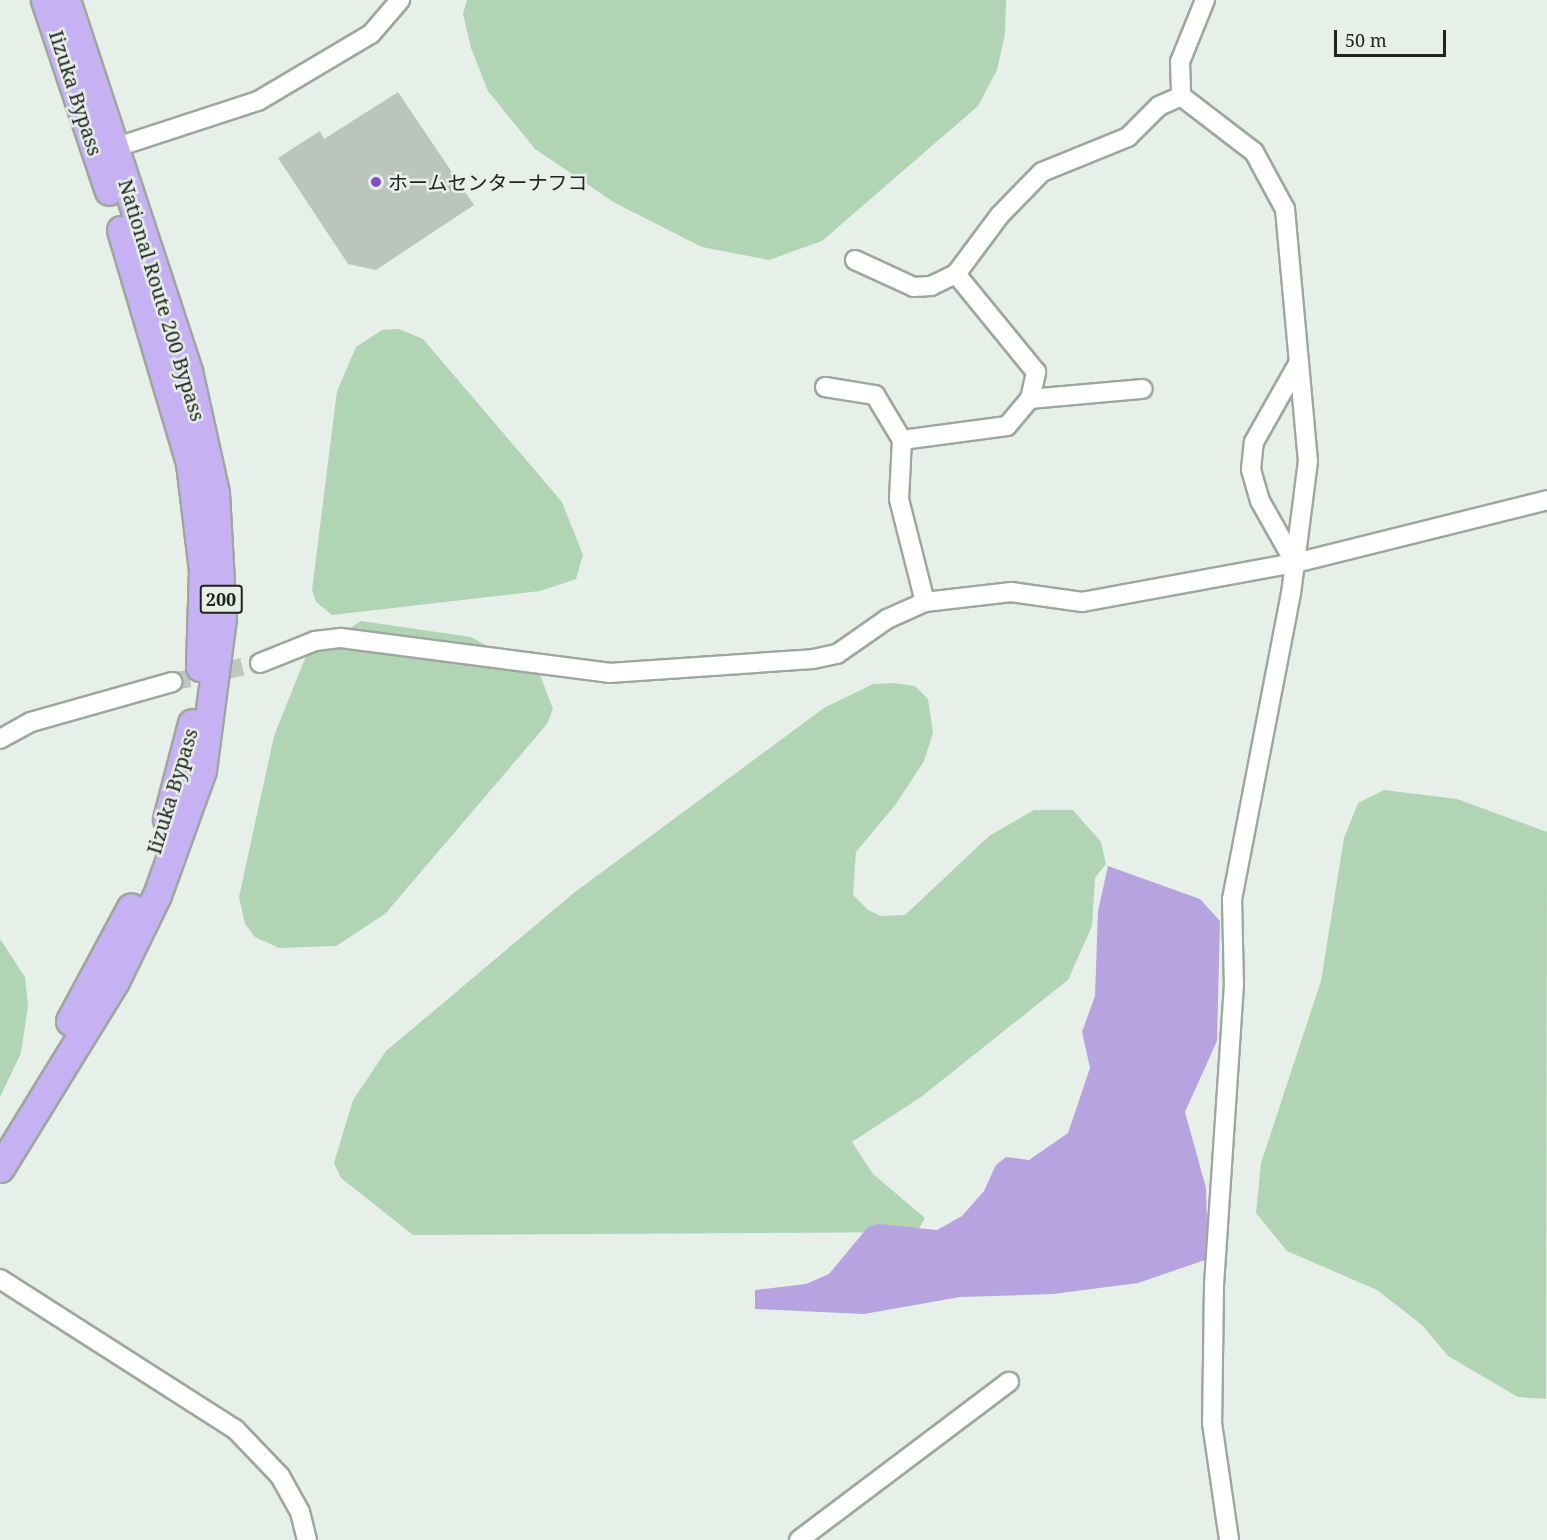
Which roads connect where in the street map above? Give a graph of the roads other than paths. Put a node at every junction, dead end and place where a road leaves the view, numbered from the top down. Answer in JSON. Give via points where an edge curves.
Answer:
{"nodes":[{"id":1,"x":45,"y":0,"type":"edge"},
{"id":2,"x":66,"y":0,"type":"edge"},
{"id":3,"x":400,"y":0,"type":"edge"},
{"id":4,"x":1205,"y":0,"type":"edge"},
{"id":5,"x":1181,"y":96,"type":"junction"},
{"id":6,"x":114,"y":148,"type":"junction"},
{"id":7,"x":855,"y":260,"type":"dead end"},
{"id":8,"x":956,"y":274,"type":"junction"},
{"id":9,"x":1299,"y":362,"type":"junction"},
{"id":10,"x":825,"y":387,"type":"dead end"},
{"id":11,"x":1143,"y":389,"type":"dead end"},
{"id":12,"x":1030,"y":399,"type":"junction"},
{"id":13,"x":902,"y":440,"type":"junction"},
{"id":14,"x":1547,"y":500,"type":"edge"},
{"id":15,"x":1295,"y":563,"type":"junction"},
{"id":16,"x":925,"y":602,"type":"junction"},
{"id":17,"x":260,"y":663,"type":"tunnel mouth"},
{"id":18,"x":172,"y":682,"type":"tunnel mouth"},
{"id":19,"x":0,"y":739,"type":"edge"},
{"id":20,"x":0,"y":1135,"type":"edge"},
{"id":21,"x":0,"y":1168,"type":"edge"},
{"id":22,"x":0,"y":1279,"type":"edge"},
{"id":23,"x":1009,"y":1382,"type":"dead end"},
{"id":24,"x":307,"y":1540,"type":"edge"},
{"id":25,"x":799,"y":1540,"type":"edge"},
{"id":26,"x":1229,"y":1540,"type":"edge"}],
"edges":[{"from":1,"to":20,"type":"highway","name":"Iizuka Bypass","number":"200","via":[[167,371],[190,463],[203,570],[200,680],[187,750],[136,899]]},
{"from":2,"to":6,"type":"highway","name":"National Route 200 Bypass","number":"200"},
{"from":3,"to":6,"type":"street","via":[[371,34],[258,100]]},
{"from":4,"to":5,"type":"street","via":[[1180,62]]},
{"from":5,"to":8,"type":"street","via":[[1159,106],[1128,137],[1076,154],[1042,172],[1000,215]]},
{"from":5,"to":9,"type":"street","via":[[1242,141],[1276,186],[1285,208]]},
{"from":6,"to":21,"type":"highway","name":"National Route 200 Bypass","number":"200","via":[[188,371],[215,494],[222,618],[202,770],[157,895],[115,981]]},
{"from":7,"to":8,"type":"street","via":[[914,287],[931,286]]},
{"from":8,"to":12,"type":"street","via":[[1036,372]]},
{"from":9,"to":15,"type":"street","via":[[1308,461]]},
{"from":9,"to":15,"type":"street","via":[[1254,442],[1251,469],[1260,501]]},
{"from":10,"to":13,"type":"street","via":[[875,395]]},
{"from":11,"to":12,"type":"street"},
{"from":12,"to":13,"type":"street","via":[[1007,426]]},
{"from":13,"to":16,"type":"street","via":[[898,499]]},
{"from":14,"to":15,"type":"street"},
{"from":15,"to":16,"type":"street","via":[[1082,602],[1011,592]]},
{"from":15,"to":26,"type":"street","via":[[1232,899],[1234,984],[1214,1286],[1212,1424]]},
{"from":16,"to":17,"type":"street","via":[[886,619],[837,654],[813,659],[609,673],[341,638],[315,641]]},
{"from":18,"to":19,"type":"street","via":[[31,722]]},
{"from":22,"to":24,"type":"street","via":[[235,1429],[280,1476],[300,1512]]},
{"from":23,"to":25,"type":"street"}]}
